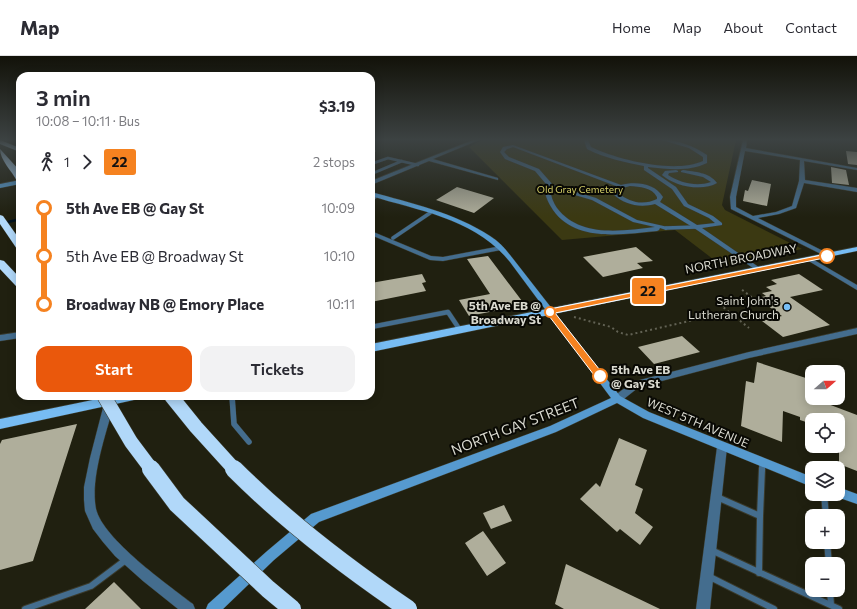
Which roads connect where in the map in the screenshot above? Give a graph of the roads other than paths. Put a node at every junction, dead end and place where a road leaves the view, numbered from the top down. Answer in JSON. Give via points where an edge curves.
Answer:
{"nodes":[{"id":1,"x":392,"y":166,"type":"edge"},
{"id":2,"x":416,"y":166,"type":"edge"},
{"id":3,"x":451,"y":166,"type":"edge"},
{"id":4,"x":528,"y":166,"type":"edge"},
{"id":5,"x":570,"y":166,"type":"edge"},
{"id":6,"x":646,"y":166,"type":"edge"},
{"id":7,"x":656,"y":166,"type":"edge"},
{"id":8,"x":699,"y":166,"type":"edge"},
{"id":9,"x":740,"y":166,"type":"edge"},
{"id":10,"x":802,"y":166,"type":"edge"},
{"id":11,"x":839,"y":166,"type":"edge"},
{"id":12,"x":857,"y":169,"type":"edge"},
{"id":13,"x":678,"y":170,"type":"junction"},
{"id":14,"x":375,"y":172,"type":"edge"},
{"id":15,"x":496,"y":178,"type":"dead end"},
{"id":16,"x":16,"y":179,"type":"edge"},
{"id":17,"x":375,"y":181,"type":"edge"},
{"id":18,"x":802,"y":181,"type":"junction"},
{"id":19,"x":549,"y":184,"type":"junction"},
{"id":20,"x":0,"y":186,"type":"edge"},
{"id":21,"x":619,"y":186,"type":"junction"},
{"id":22,"x":857,"y":190,"type":"edge"},
{"id":23,"x":375,"y":197,"type":"edge"},
{"id":24,"x":656,"y":202,"type":"junction"},
{"id":25,"x":430,"y":212,"type":"junction"},
{"id":26,"x":0,"y":218,"type":"edge"},
{"id":27,"x":751,"y":218,"type":"junction"},
{"id":28,"x":696,"y":227,"type":"junction"},
{"id":29,"x":666,"y":228,"type":"junction"},
{"id":30,"x":375,"y":235,"type":"edge"},
{"id":31,"x":393,"y":238,"type":"dead end"},
{"id":32,"x":16,"y":241,"type":"edge"},
{"id":33,"x":501,"y":248,"type":"junction"},
{"id":34,"x":857,"y":249,"type":"edge"},
{"id":35,"x":827,"y":256,"type":"junction"},
{"id":36,"x":809,"y":259,"type":"junction"},
{"id":37,"x":0,"y":264,"type":"edge"},
{"id":38,"x":758,"y":269,"type":"junction"},
{"id":39,"x":16,"y":280,"type":"edge"},
{"id":40,"x":857,"y":288,"type":"edge"},
{"id":41,"x":550,"y":312,"type":"junction"},
{"id":42,"x":375,"y":326,"type":"edge"},
{"id":43,"x":460,"y":330,"type":"junction"},
{"id":44,"x":857,"y":331,"type":"edge"},
{"id":45,"x":16,"y":336,"type":"edge"},
{"id":46,"x":0,"y":338,"type":"edge"},
{"id":47,"x":375,"y":347,"type":"edge"},
{"id":48,"x":617,"y":399,"type":"junction"},
{"id":49,"x":98,"y":400,"type":"edge"},
{"id":50,"x":106,"y":400,"type":"edge"},
{"id":51,"x":107,"y":400,"type":"edge"},
{"id":52,"x":174,"y":400,"type":"edge"},
{"id":53,"x":232,"y":400,"type":"edge"},
{"id":54,"x":0,"y":424,"type":"edge"},
{"id":55,"x":249,"y":442,"type":"dead end"},
{"id":56,"x":722,"y":447,"type":"junction"},
{"id":57,"x":762,"y":462,"type":"junction"},
{"id":58,"x":805,"y":479,"type":"edge"},
{"id":59,"x":845,"y":495,"type":"edge"},
{"id":60,"x":717,"y":497,"type":"junction"},
{"id":61,"x":857,"y":500,"type":"edge"},
{"id":62,"x":760,"y":516,"type":"junction"},
{"id":63,"x":711,"y":550,"type":"junction"},
{"id":64,"x":127,"y":559,"type":"junction"},
{"id":65,"x":760,"y":572,"type":"junction"},
{"id":66,"x":708,"y":576,"type":"junction"},
{"id":67,"x":830,"y":597,"type":"edge"},
{"id":68,"x":831,"y":605,"type":"junction"},
{"id":69,"x":25,"y":609,"type":"edge"},
{"id":70,"x":188,"y":609,"type":"edge"},
{"id":71,"x":212,"y":609,"type":"edge"},
{"id":72,"x":292,"y":609,"type":"edge"},
{"id":73,"x":408,"y":609,"type":"edge"},
{"id":74,"x":703,"y":609,"type":"edge"},
{"id":75,"x":774,"y":609,"type":"edge"},
{"id":76,"x":839,"y":609,"type":"edge"}],
"edges":[{"from":1,"to":14,"type":"lane"},
{"from":2,"to":17,"type":"street"},
{"from":3,"to":15,"type":"street"},
{"from":4,"to":19,"type":"street","via":[[537,170]]},
{"from":5,"to":21,"type":"street"},
{"from":6,"to":28,"type":"street","via":[[646,169],[674,188],[684,203],[720,224]]},
{"from":7,"to":13,"type":"street"},
{"from":8,"to":13,"type":"street"},
{"from":9,"to":27,"type":"street","via":[[732,205]]},
{"from":10,"to":18,"type":"street"},
{"from":11,"to":12,"type":"street"},
{"from":13,"to":13,"type":"street","via":[[706,177],[714,183],[691,184],[665,175],[666,172]]},
{"from":16,"to":20,"type":"main road"},
{"from":18,"to":22,"type":"street"},
{"from":18,"to":27,"type":"street","via":[[794,207]]},
{"from":19,"to":29,"type":"street","via":[[594,199],[635,220]]},
{"from":19,"to":29,"type":"street","via":[[547,192],[553,207],[575,226],[607,233]]},
{"from":21,"to":24,"type":"street","via":[[637,185],[650,188],[660,197]]},
{"from":21,"to":24,"type":"street","via":[[614,190],[623,199],[644,204]]},
{"from":23,"to":25,"type":"main road","name":"WEST 5TH AVENUE"},
{"from":24,"to":28,"type":"street"},
{"from":25,"to":31,"type":"lane"},
{"from":25,"to":33,"type":"main road","name":"WEST 5TH AVENUE","via":[[471,227],[489,237]]},
{"from":26,"to":32,"type":"highway"},
{"from":27,"to":35,"type":"street"},
{"from":28,"to":29,"type":"lane"},
{"from":28,"to":38,"type":"street"},
{"from":30,"to":33,"type":"street","via":[[430,258],[443,259]]},
{"from":33,"to":41,"type":"main road","name":"WEST 5TH AVENUE"},
{"from":34,"to":35,"type":"main road","name":"NORTH BROADWAY"},
{"from":35,"to":36,"type":"main road","name":"NORTH BROADWAY"},
{"from":36,"to":38,"type":"main road","name":"NORTH BROADWAY"},
{"from":36,"to":40,"type":"street"},
{"from":37,"to":39,"type":"highway"},
{"from":38,"to":41,"type":"main road","name":"NORTH BROADWAY"},
{"from":41,"to":43,"type":"main road","name":"NORTH BROADWAY"},
{"from":41,"to":48,"type":"main road","name":"WEST 5TH AVENUE"},
{"from":42,"to":43,"type":"lane","via":[[448,312]]},
{"from":43,"to":47,"type":"main road","name":"NORTH BROADWAY"},
{"from":44,"to":48,"type":"street","name":"NORTH GAY STREET","via":[[636,384]]},
{"from":45,"to":46,"type":"street"},
{"from":48,"to":56,"type":"main road","name":"WEST 5TH AVENUE","via":[[646,415]]},
{"from":48,"to":71,"type":"main road","name":"NORTH GAY STREET","via":[[553,429],[315,518]]},
{"from":49,"to":54,"type":"main road"},
{"from":50,"to":64,"type":"street","via":[[90,482],[91,510],[100,532]]},
{"from":51,"to":72,"type":"highway","bridge":true,"via":[[131,442],[177,504]]},
{"from":52,"to":73,"type":"highway","bridge":true,"via":[[196,429],[283,516],[369,584]]},
{"from":53,"to":55,"type":"lane","via":[[234,424]]},
{"from":56,"to":57,"type":"main road","name":"WEST 5TH AVENUE"},
{"from":56,"to":60,"type":"street"},
{"from":57,"to":58,"type":"main road","name":"WEST 5TH AVENUE"},
{"from":57,"to":62,"type":"lane"},
{"from":59,"to":61,"type":"main road"},
{"from":60,"to":62,"type":"lane"},
{"from":60,"to":63,"type":"street"},
{"from":62,"to":65,"type":"lane"},
{"from":63,"to":65,"type":"lane"},
{"from":63,"to":66,"type":"street"},
{"from":64,"to":69,"type":"lane","via":[[91,586]]},
{"from":64,"to":70,"type":"street"},
{"from":65,"to":68,"type":"lane"},
{"from":66,"to":74,"type":"street"},
{"from":66,"to":75,"type":"lane"},
{"from":67,"to":68,"type":"lane"},
{"from":68,"to":76,"type":"lane"}]}
